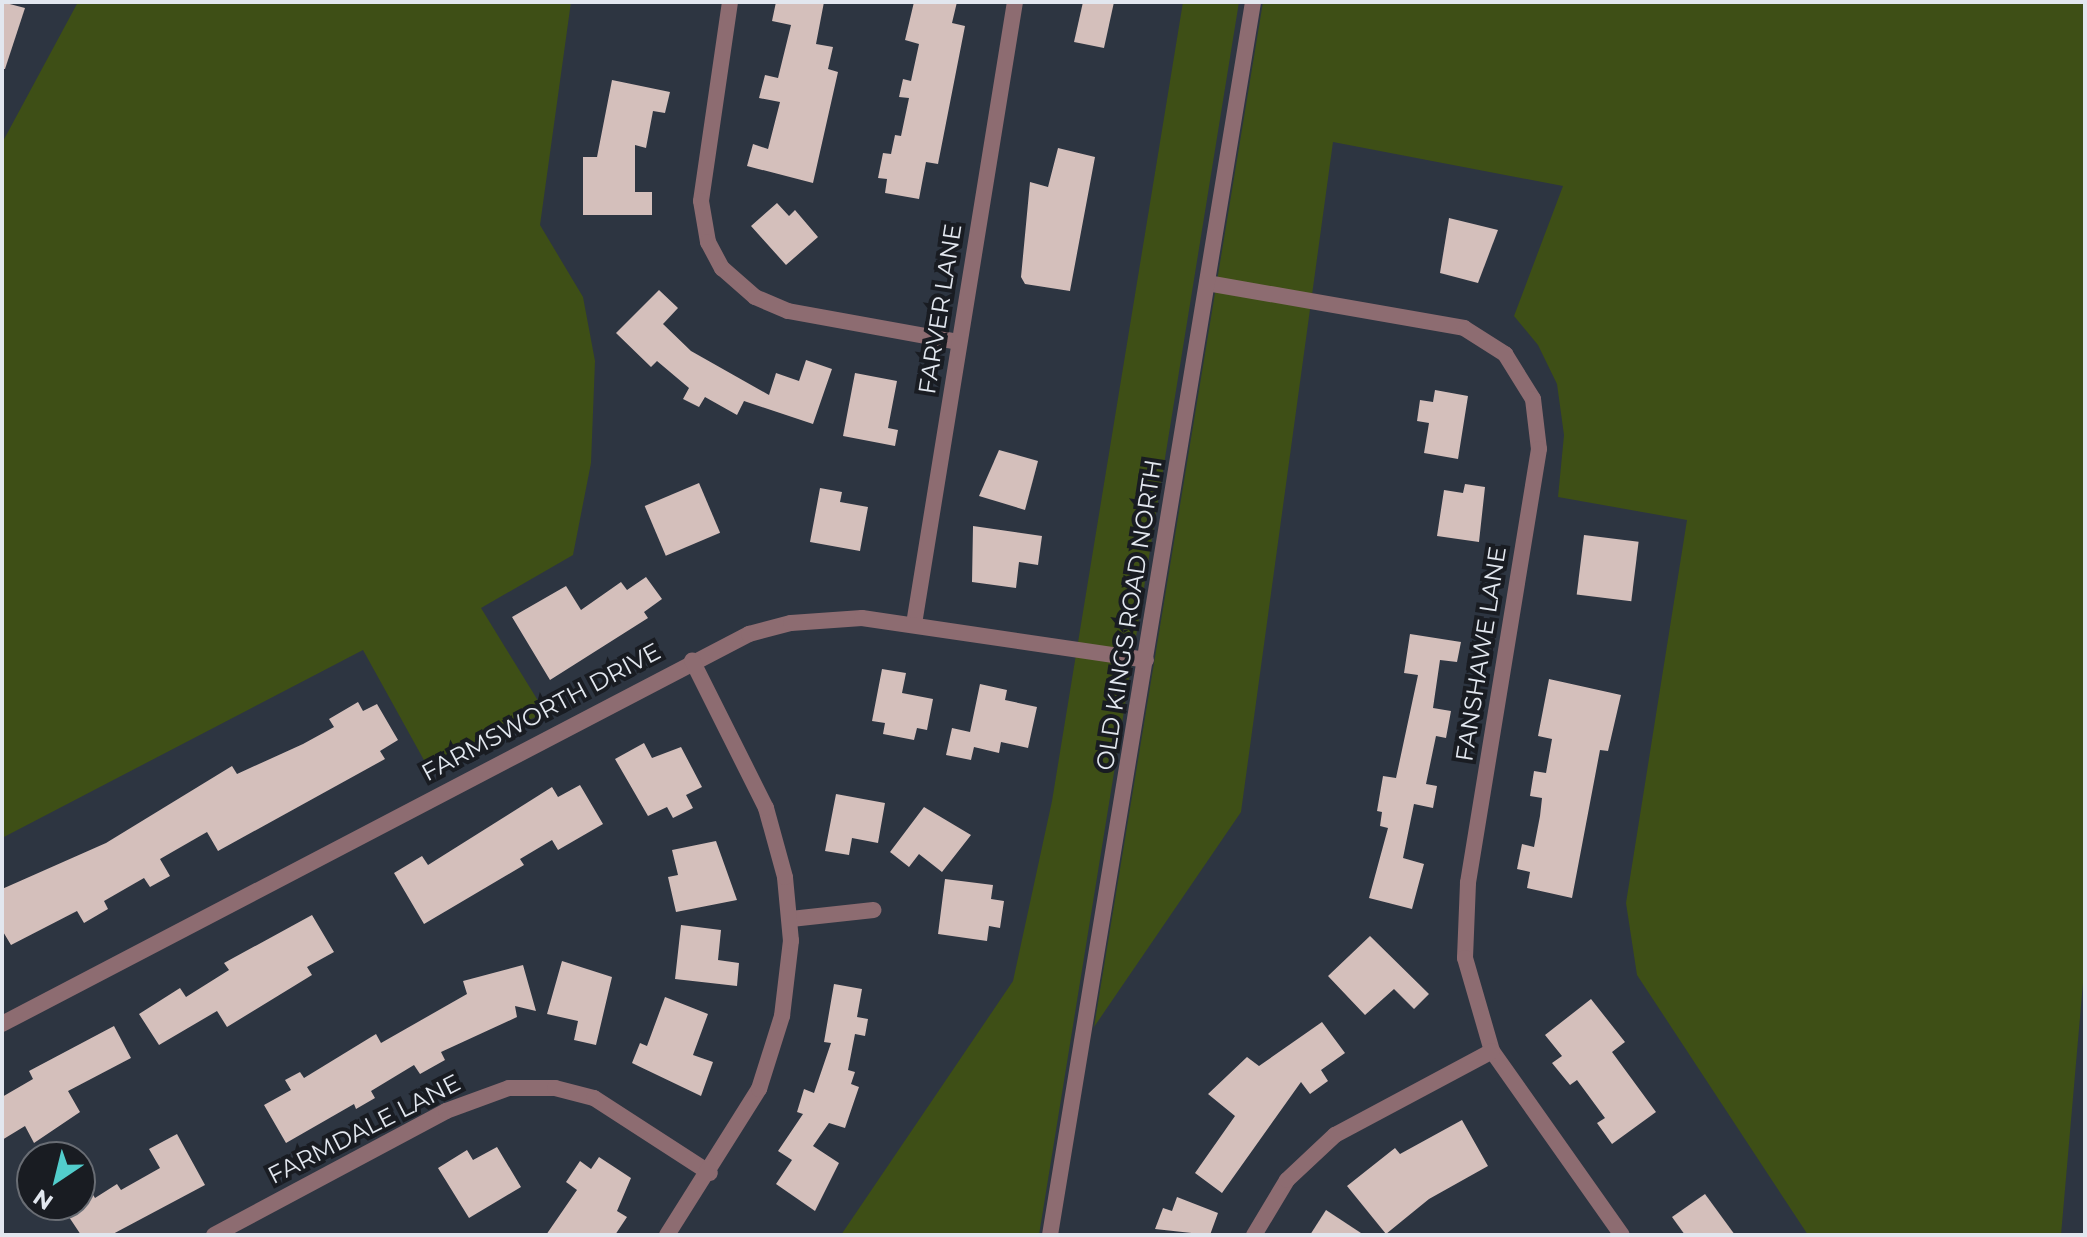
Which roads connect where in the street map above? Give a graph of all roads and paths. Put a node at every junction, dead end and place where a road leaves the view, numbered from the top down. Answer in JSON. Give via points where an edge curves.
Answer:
{"nodes":[{"id":1,"x":730,"y":2,"type":"edge"},
{"id":2,"x":1015,"y":2,"type":"edge"},
{"id":3,"x":1253,"y":2,"type":"edge"},
{"id":4,"x":1207,"y":283,"type":"junction"},
{"id":5,"x":959,"y":342,"type":"junction"},
{"id":6,"x":914,"y":624,"type":"junction"},
{"id":7,"x":692,"y":660,"type":"junction"},
{"id":8,"x":1146,"y":660,"type":"junction"},
{"id":9,"x":874,"y":910,"type":"dead end"},
{"id":10,"x":791,"y":919,"type":"junction"},
{"id":11,"x":2,"y":1024,"type":"edge"},
{"id":12,"x":1492,"y":1051,"type":"junction"},
{"id":13,"x":710,"y":1173,"type":"junction"},
{"id":14,"x":214,"y":1235,"type":"edge"},
{"id":15,"x":667,"y":1235,"type":"edge"},
{"id":16,"x":1050,"y":1235,"type":"edge"},
{"id":17,"x":1254,"y":1235,"type":"edge"},
{"id":18,"x":1622,"y":1235,"type":"edge"}],
"edges":[{"from":1,"to":5,"type":"street","via":[[701,186],[704,228],[722,268],[755,297],[788,311]]},
{"from":2,"to":5,"type":"street","name":"FARVER LANE"},
{"from":3,"to":4,"type":"street","name":"OLD KINGS ROAD NORTH"},
{"from":4,"to":8,"type":"street","name":"OLD KINGS ROAD NORTH"},
{"from":4,"to":12,"type":"street","name":"FANSHAWE LANE","via":[[1464,328],[1505,354],[1533,399],[1539,449],[1464,915],[1470,989]]},
{"from":5,"to":6,"type":"street","name":"FARVER LANE"},
{"from":6,"to":7,"type":"street","name":"FARMSWORTH DRIVE","via":[[862,618],[791,623]]},
{"from":6,"to":8,"type":"street","name":"FARMSWORTH DRIVE"},
{"from":7,"to":10,"type":"street","via":[[766,808]]},
{"from":7,"to":11,"type":"street","name":"FARMSWORTH DRIVE"},
{"from":8,"to":16,"type":"street","name":"OLD KINGS ROAD NORTH"},
{"from":9,"to":10,"type":"street"},
{"from":10,"to":13,"type":"street","via":[[785,999],[772,1055],[749,1111]]},
{"from":12,"to":17,"type":"street","via":[[1384,1104],[1327,1141],[1287,1180]]},
{"from":12,"to":18,"type":"street","name":"FANSHAWE LANE"},
{"from":13,"to":14,"type":"street","name":"FARMDALE LANE","via":[[594,1098],[555,1088],[509,1088],[446,1111]]},
{"from":13,"to":15,"type":"street"}]}
